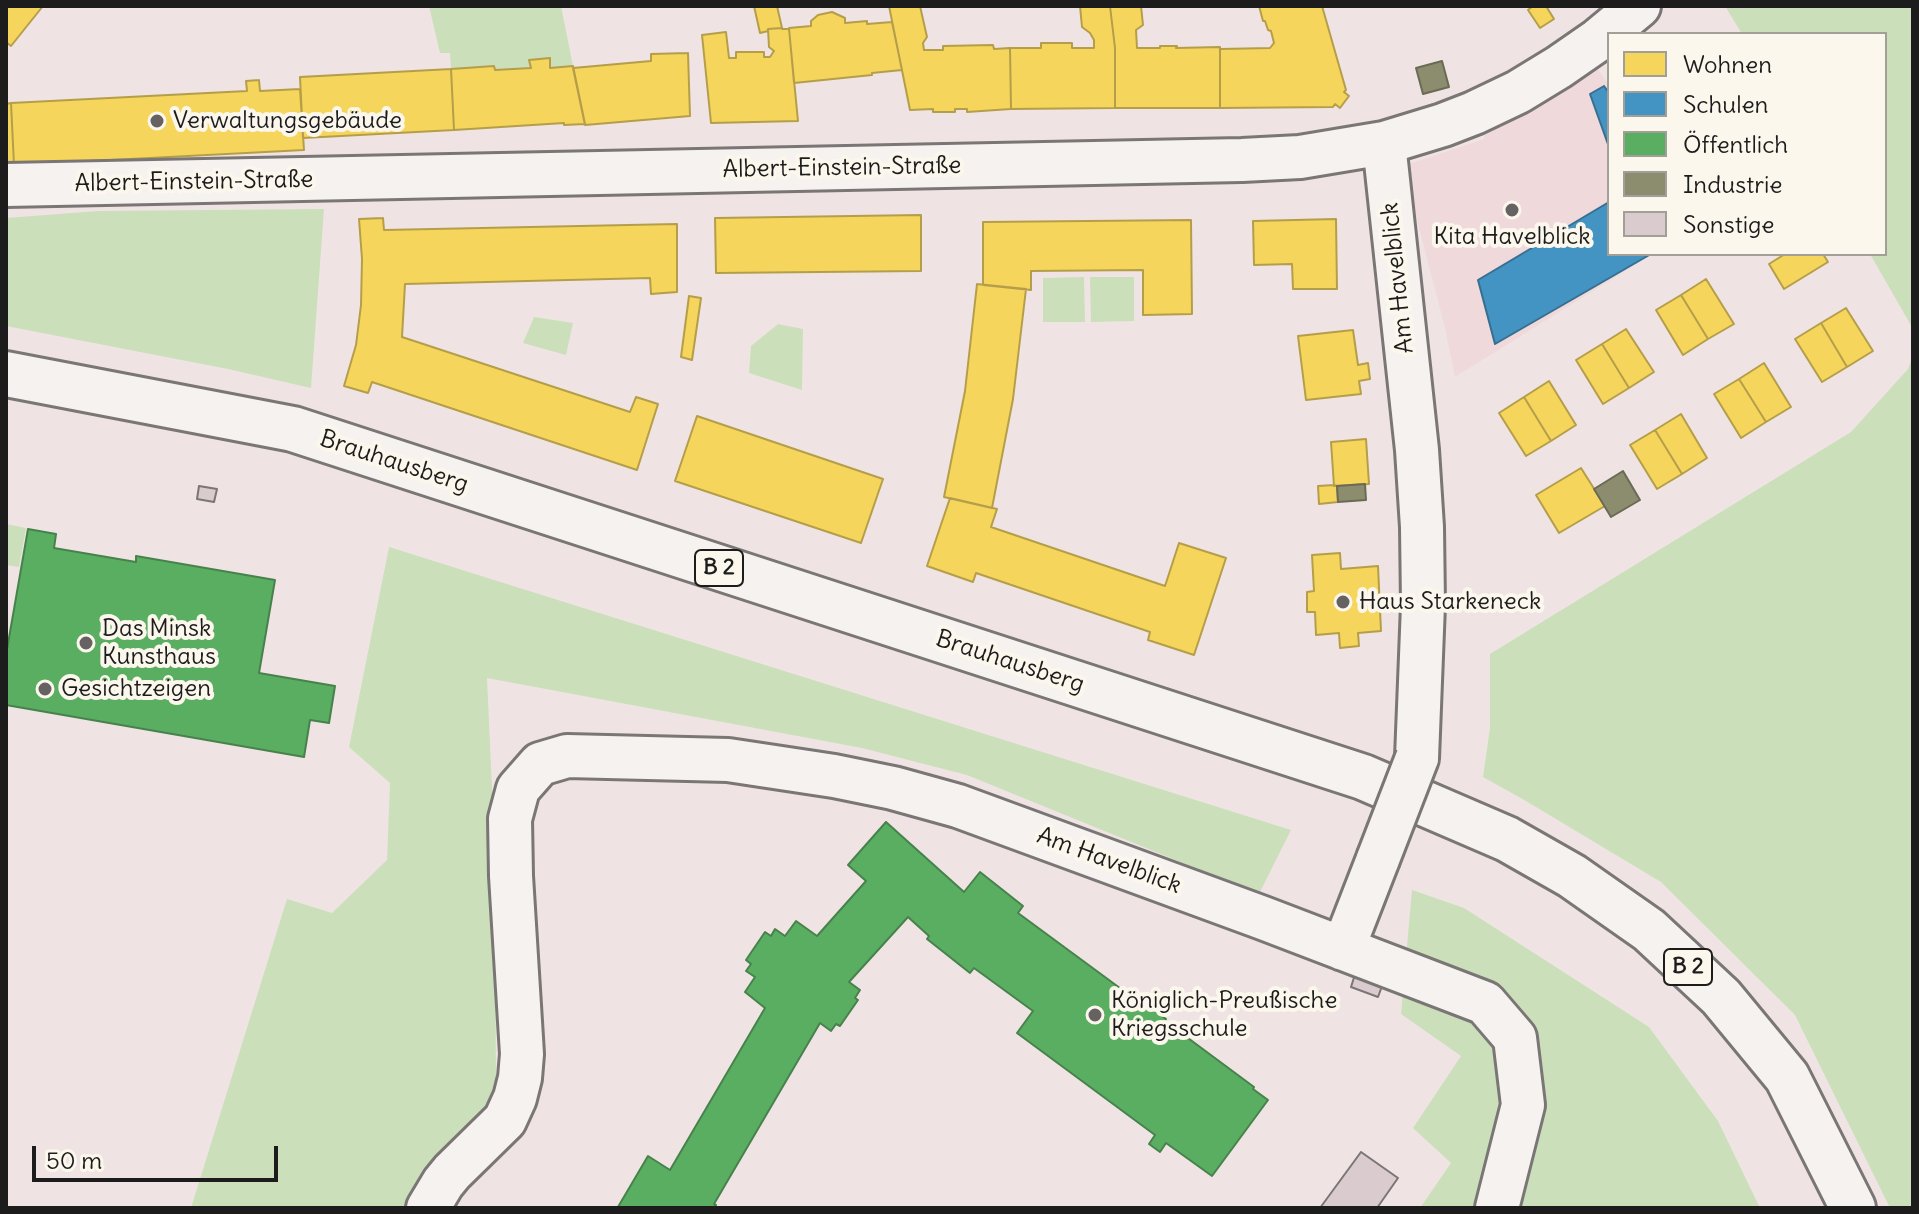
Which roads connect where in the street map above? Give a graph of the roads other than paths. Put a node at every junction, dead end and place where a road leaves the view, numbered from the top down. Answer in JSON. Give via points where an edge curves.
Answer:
{"nodes":[{"id":1,"x":1639,"y":6,"type":"edge"},
{"id":2,"x":1384,"y":143,"type":"junction"},
{"id":3,"x":6,"y":185,"type":"edge"},
{"id":4,"x":6,"y":374,"type":"edge"},
{"id":5,"x":1343,"y":949,"type":"junction"},
{"id":6,"x":428,"y":1208,"type":"edge"},
{"id":7,"x":1497,"y":1208,"type":"edge"},
{"id":8,"x":1853,"y":1208,"type":"edge"}],
"edges":[{"from":1,"to":2,"type":"street","name":"Albert-Einstein-Straße","via":[[1518,92],[1443,125]]},
{"from":2,"to":3,"type":"street","name":"Albert-Einstein-Straße","via":[[1242,160]]},
{"from":2,"to":5,"type":"street","name":"Am Havelblick","bridge":true,"via":[[1421,512],[1417,758]]},
{"from":4,"to":8,"type":"main road","name":"Brauhausberg","number":"B 2","via":[[293,429],[1363,777],[1507,839],[1649,930],[1721,997],[1787,1077]]},
{"from":5,"to":6,"type":"street","name":"Am Havelblick","via":[[958,806],[893,788],[728,760],[567,756],[540,764],[518,789],[510,819],[522,1054],[515,1098],[505,1120],[452,1172]]},
{"from":5,"to":7,"type":"street","via":[[1485,1003],[1515,1038],[1523,1105]]}]}
